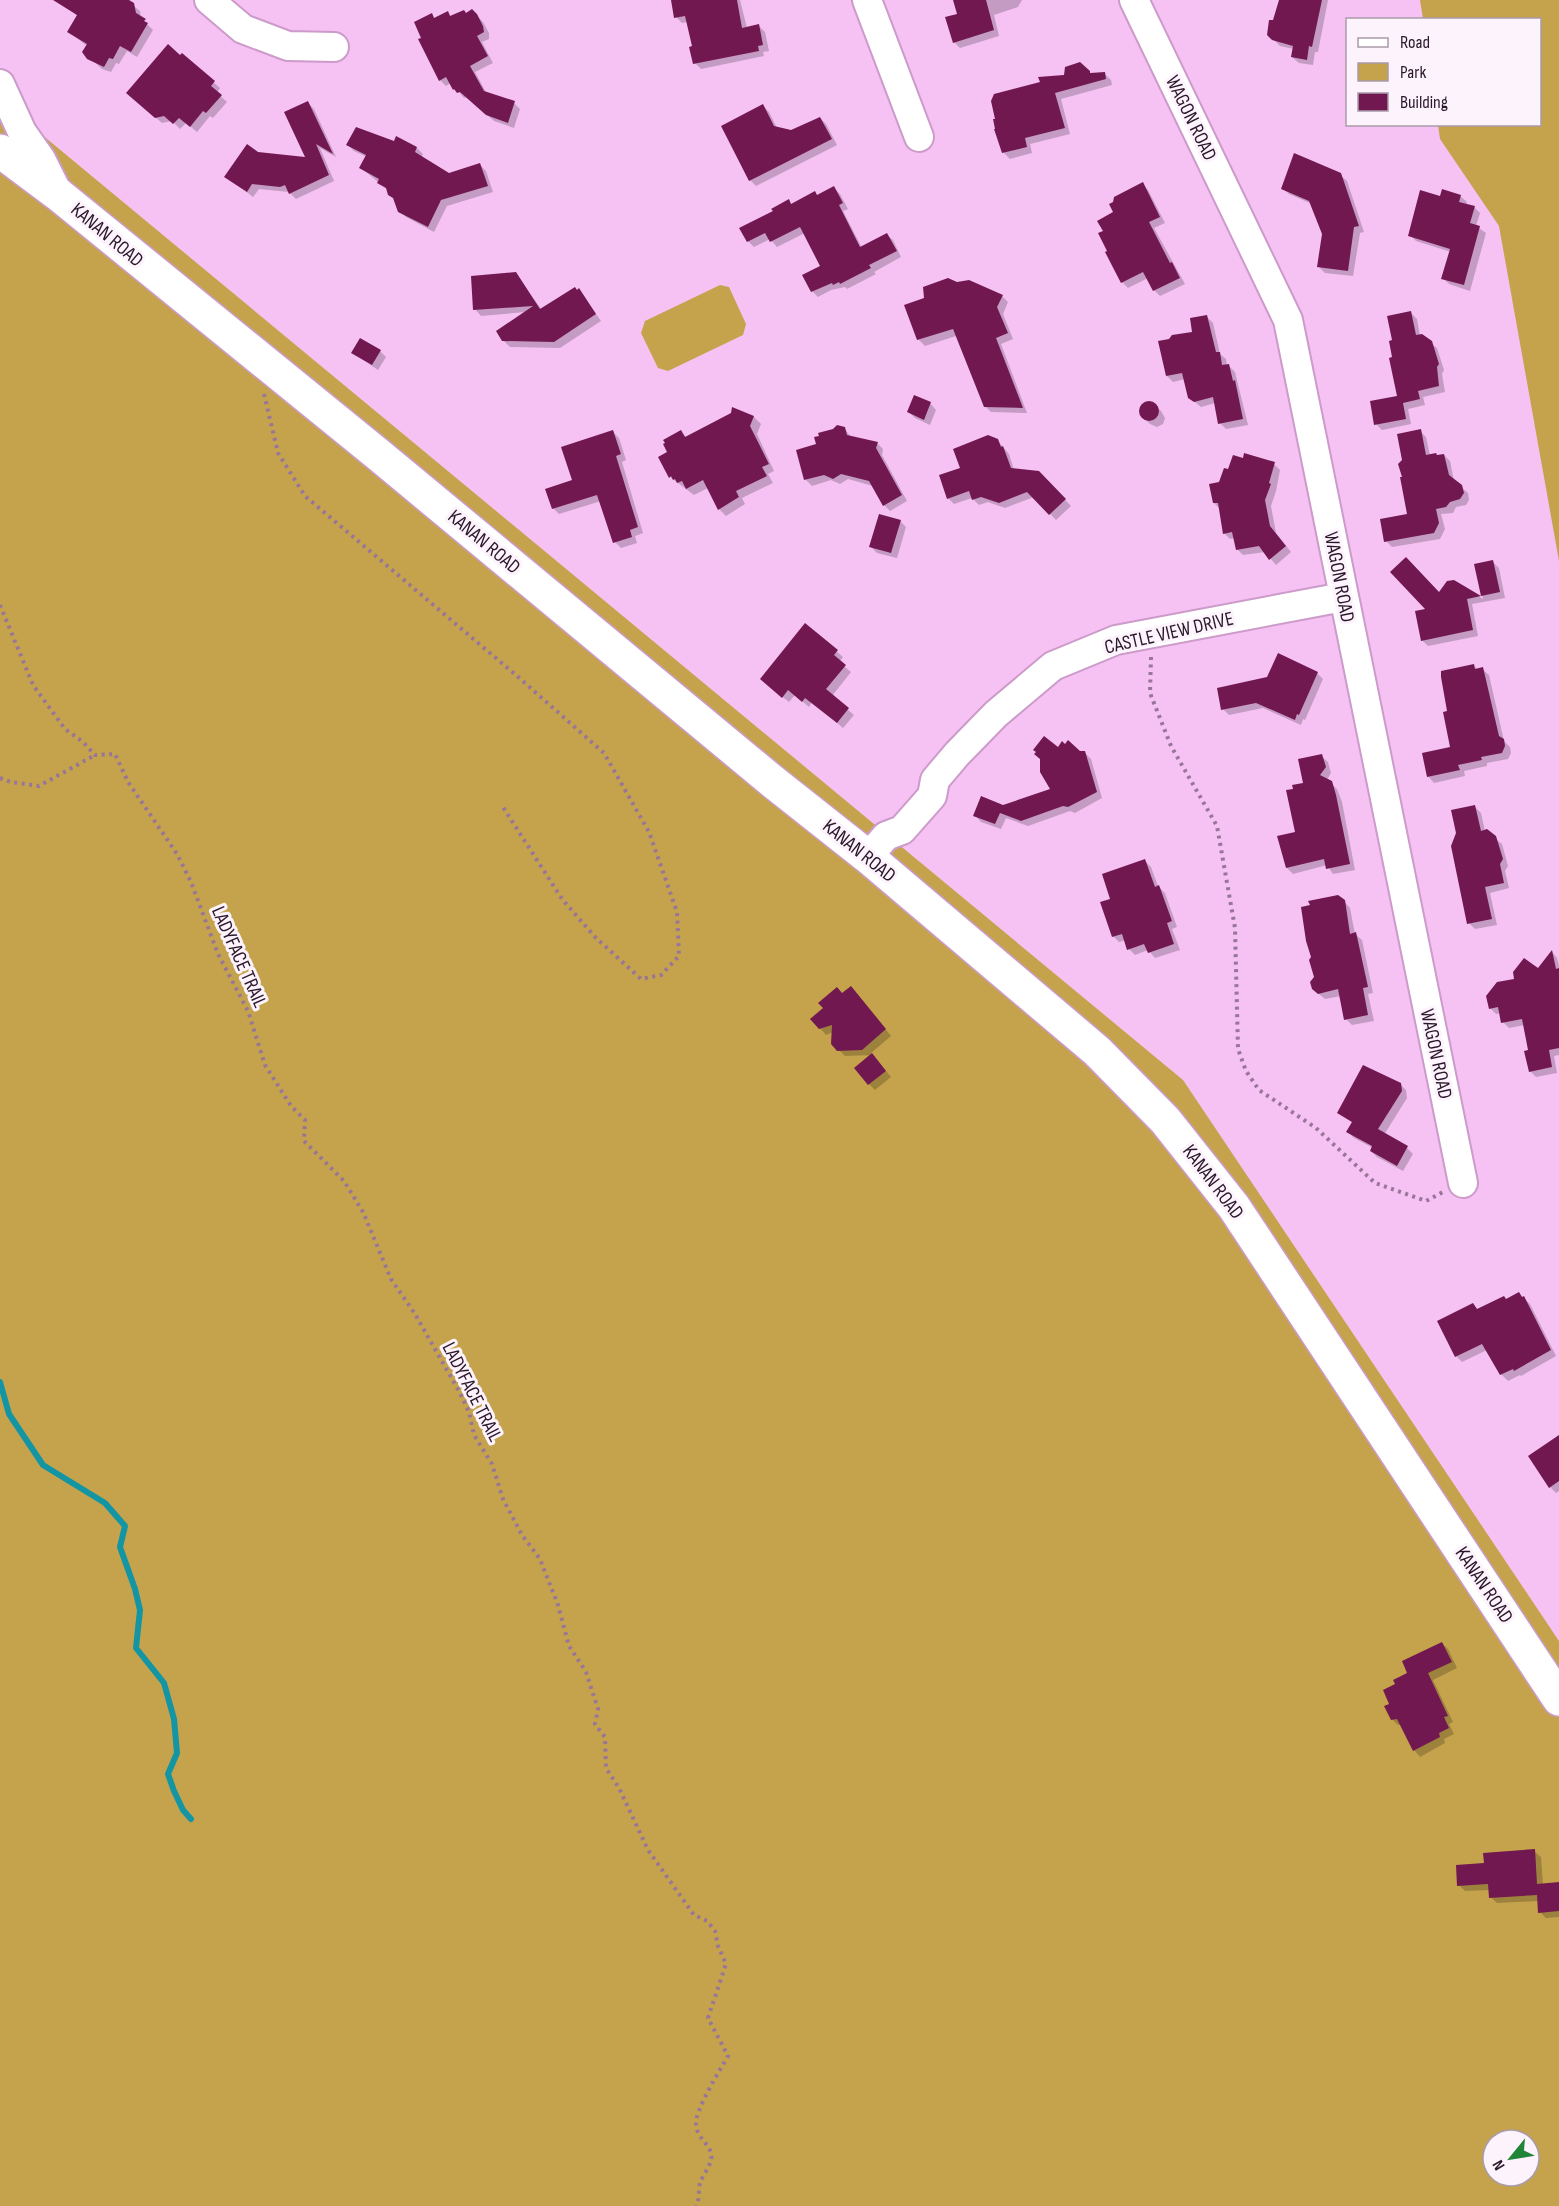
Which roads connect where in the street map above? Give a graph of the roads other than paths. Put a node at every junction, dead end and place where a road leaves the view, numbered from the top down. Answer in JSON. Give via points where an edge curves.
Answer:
{"nodes":[{"id":1,"x":208,"y":0,"type":"edge"},
{"id":2,"x":867,"y":0,"type":"edge"},
{"id":3,"x":1134,"y":0,"type":"edge"},
{"id":4,"x":334,"y":47,"type":"dead end"},
{"id":5,"x":0,"y":84,"type":"edge"},
{"id":6,"x":919,"y":137,"type":"dead end"},
{"id":7,"x":0,"y":151,"type":"edge"},
{"id":8,"x":59,"y":195,"type":"junction"},
{"id":9,"x":1343,"y":597,"type":"junction"},
{"id":10,"x":877,"y":847,"type":"junction"},
{"id":11,"x":1463,"y":1183,"type":"road end"},
{"id":12,"x":1559,"y":1699,"type":"edge"}],
"edges":[{"from":1,"to":4,"type":"street","via":[[243,29],[288,46]]},
{"from":2,"to":6,"type":"street"},
{"from":3,"to":9,"type":"street","name":"WAGON ROAD","via":[[1288,320]]},
{"from":5,"to":8,"type":"street","via":[[22,132]]},
{"from":7,"to":8,"type":"main road","name":"KANAN ROAD"},
{"from":8,"to":10,"type":"main road","name":"KANAN ROAD","via":[[772,781]]},
{"from":9,"to":10,"type":"street","name":"CASTLE VIEW DRIVE","via":[[1116,640],[1053,666],[996,714],[957,754],[924,793],[902,830]]},
{"from":9,"to":11,"type":"street","name":"WAGON ROAD"},
{"from":10,"to":12,"type":"main road","name":"KANAN ROAD","via":[[1097,1051],[1165,1120],[1234,1207]]}]}
